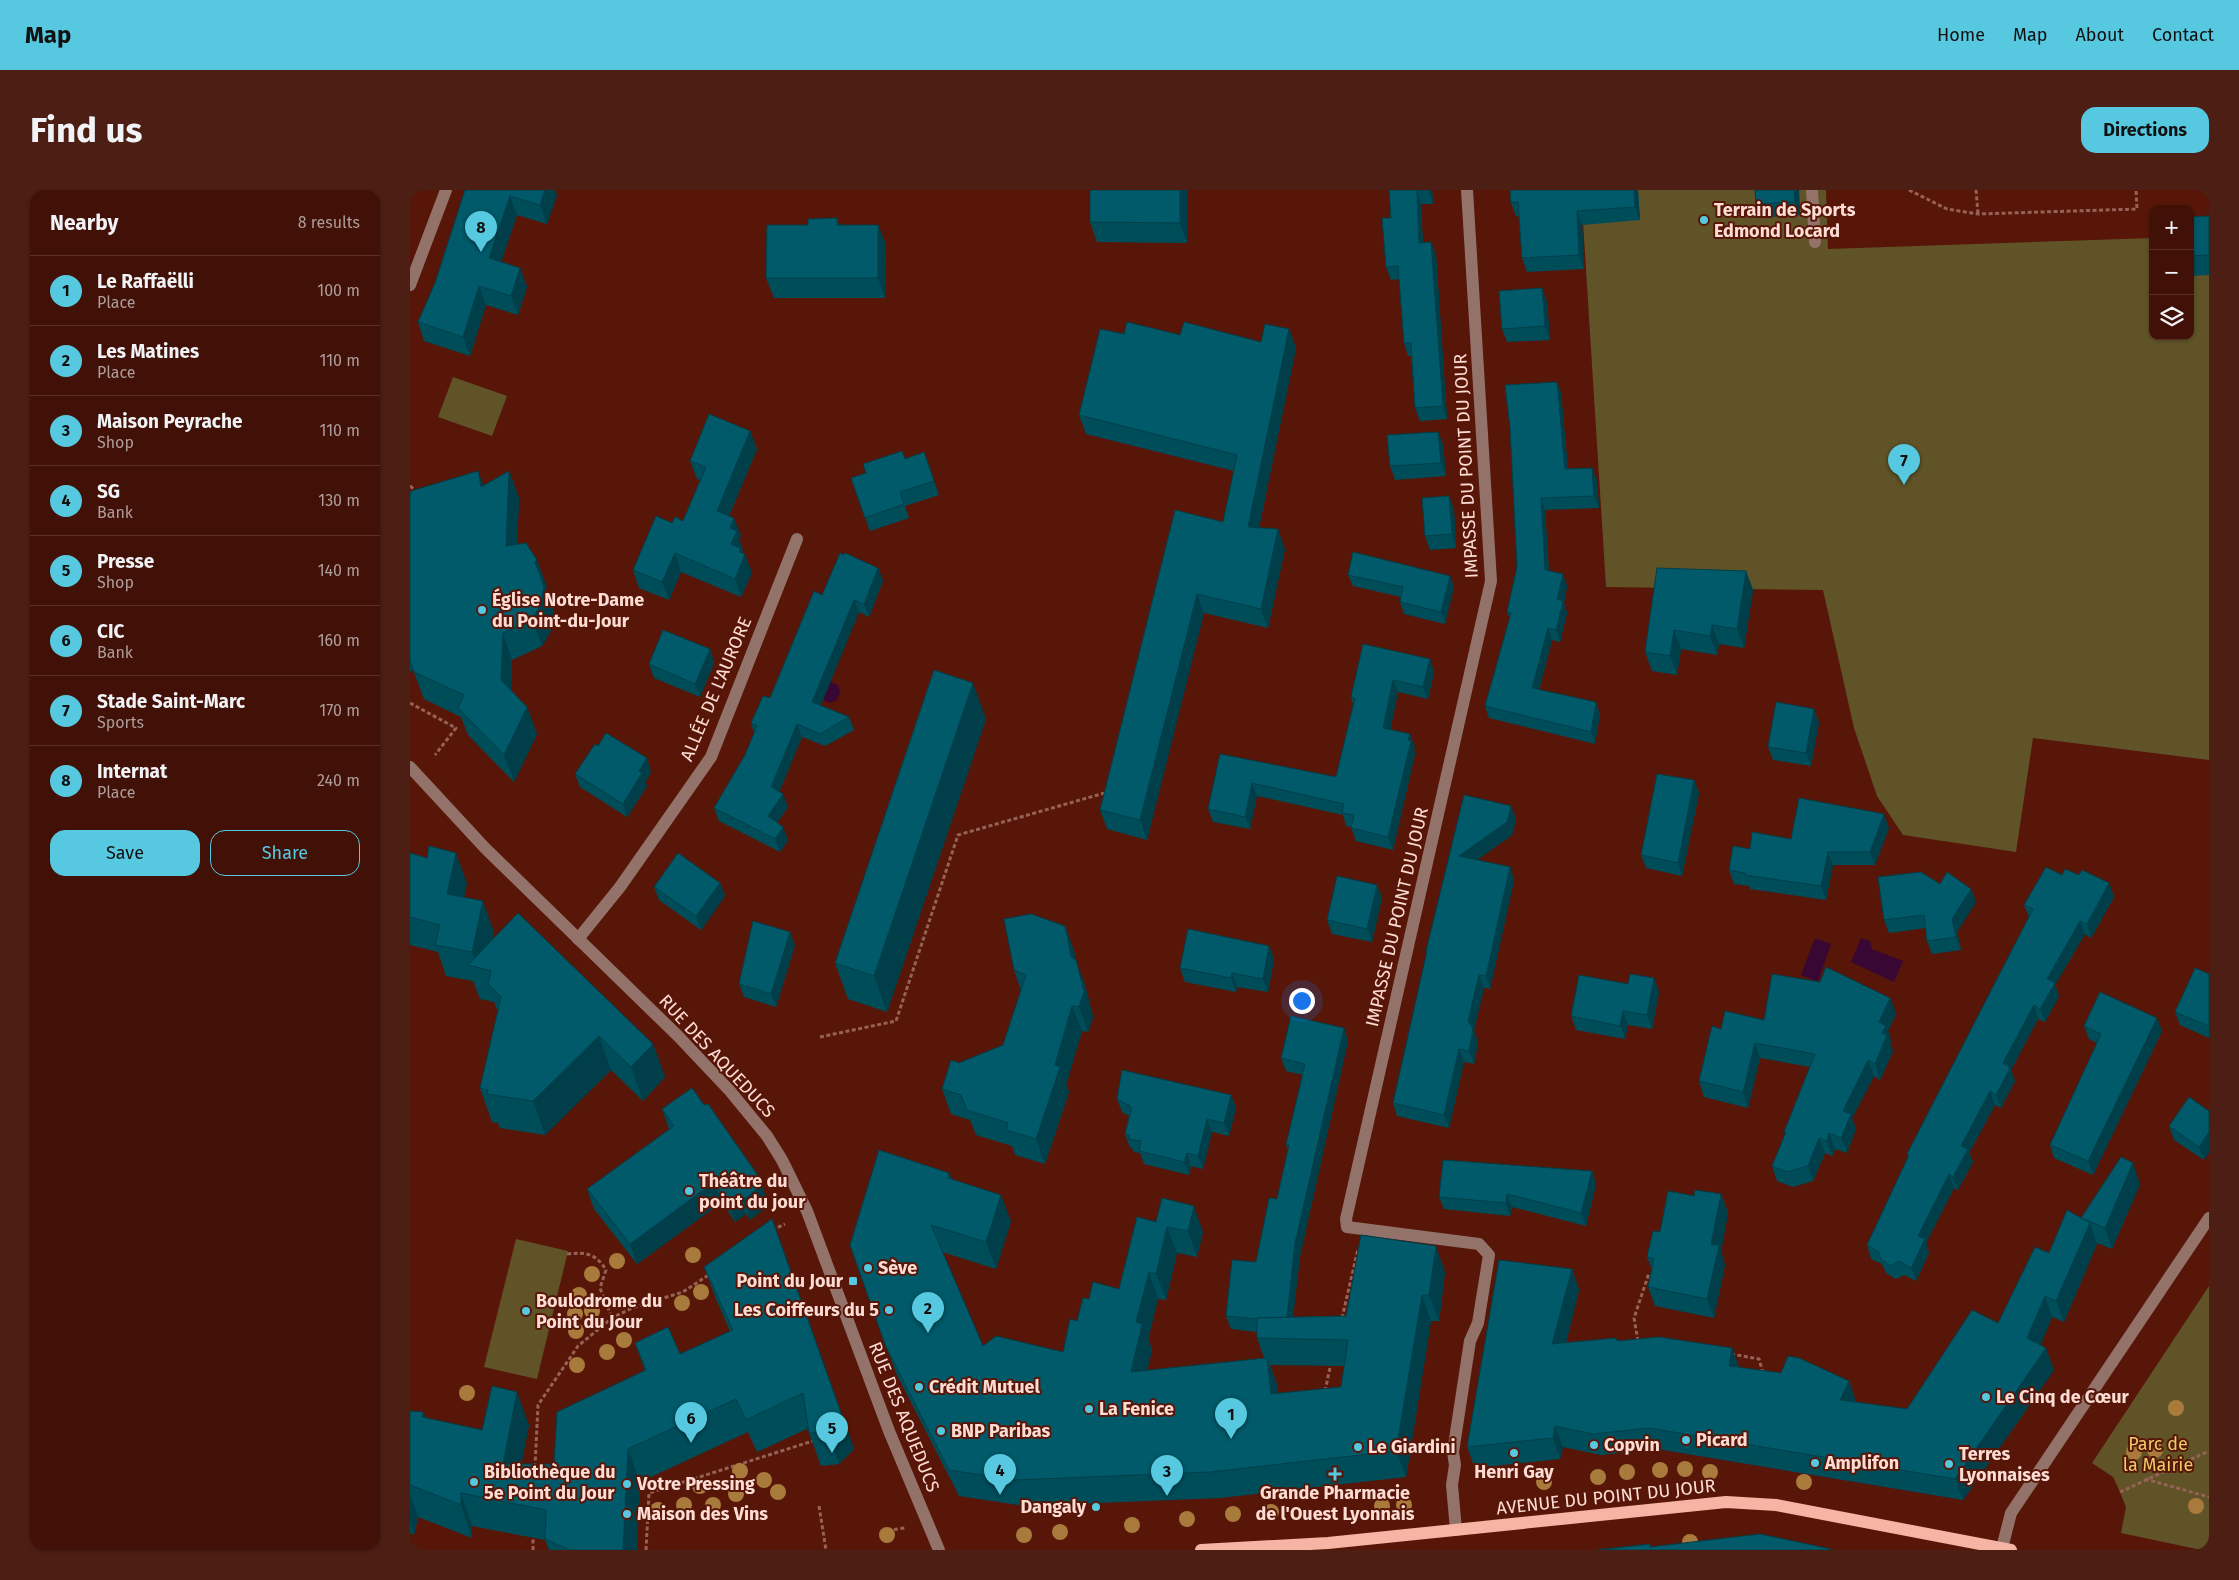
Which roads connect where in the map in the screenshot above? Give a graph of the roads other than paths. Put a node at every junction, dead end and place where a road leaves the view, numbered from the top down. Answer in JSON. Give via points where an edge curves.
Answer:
{"nodes":[{"id":1,"x":446,"y":190,"type":"edge"},
{"id":2,"x":1467,"y":190,"type":"edge"},
{"id":3,"x":1812,"y":190,"type":"edge"},
{"id":4,"x":1815,"y":242,"type":"dead end"},
{"id":5,"x":410,"y":285,"type":"edge"},
{"id":6,"x":797,"y":539,"type":"dead end"},
{"id":7,"x":410,"y":767,"type":"edge"},
{"id":8,"x":578,"y":939,"type":"junction"},
{"id":9,"x":2209,"y":1218,"type":"edge"},
{"id":10,"x":1456,"y":1530,"type":"junction"},
{"id":11,"x":2006,"y":1549,"type":"edge"},
{"id":12,"x":939,"y":1550,"type":"edge"},
{"id":13,"x":1207,"y":1550,"type":"edge"}],
"edges":[{"from":1,"to":5,"type":"street"},
{"from":2,"to":10,"type":"street","name":"IMPASSE DU POINT DU JOUR","via":[[1491,581],[1346,1219],[1347,1227],[1479,1244],[1489,1255],[1478,1323],[1470,1341],[1453,1452]]},
{"from":3,"to":4,"type":"street"},
{"from":6,"to":8,"type":"street","name":"ALLÉE DE L'AURORE","via":[[710,757],[620,887]]},
{"from":7,"to":8,"type":"street","name":"RUE DES AQUEDUCS","via":[[485,848]]},
{"from":8,"to":12,"type":"street","name":"RUE DES AQUEDUCS","via":[[730,1091],[782,1160],[806,1212],[889,1431]]},
{"from":9,"to":11,"type":"street","via":[[2011,1513]]},
{"from":10,"to":11,"type":"main road","name":"AVENUE DU POINT DU JOUR","via":[[1740,1502],[1816,1512]]},
{"from":10,"to":13,"type":"main road","name":"AVENUE DU POINT DU JOUR","via":[[1294,1546]]}]}
